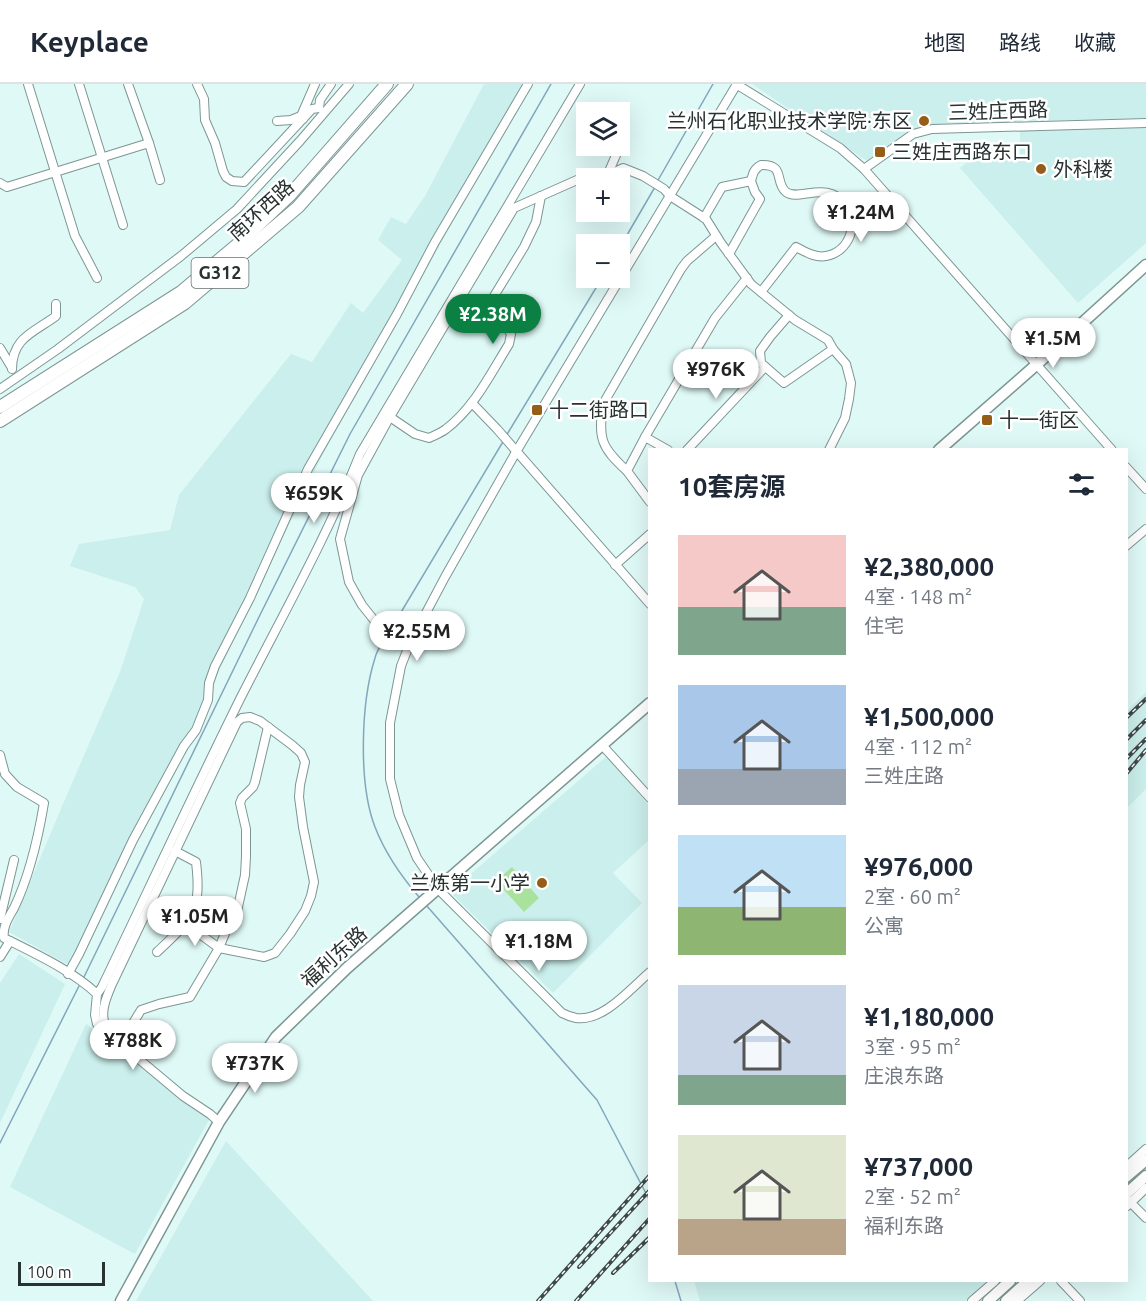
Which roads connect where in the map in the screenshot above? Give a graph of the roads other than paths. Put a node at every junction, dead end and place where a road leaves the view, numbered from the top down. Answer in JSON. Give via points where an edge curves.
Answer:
{"nodes":[{"id":1,"x":28,"y":84,"type":"edge"},
{"id":2,"x":79,"y":84,"type":"edge"},
{"id":3,"x":128,"y":84,"type":"edge"},
{"id":4,"x":197,"y":84,"type":"edge"},
{"id":5,"x":304,"y":84,"type":"edge"},
{"id":6,"x":332,"y":84,"type":"edge"},
{"id":7,"x":348,"y":84,"type":"edge"},
{"id":8,"x":387,"y":84,"type":"edge"},
{"id":9,"x":407,"y":84,"type":"edge"},
{"id":10,"x":528,"y":84,"type":"edge"},
{"id":11,"x":580,"y":84,"type":"edge"},
{"id":12,"x":736,"y":84,"type":"edge"},
{"id":13,"x":313,"y":88,"type":"edge"},
{"id":14,"x":321,"y":110,"type":"junction"},
{"id":15,"x":302,"y":118,"type":"junction"},
{"id":16,"x":277,"y":121,"type":"dead end"},
{"id":17,"x":1146,"y":123,"type":"edge"},
{"id":18,"x":149,"y":143,"type":"junction"},
{"id":19,"x":102,"y":158,"type":"junction"},
{"id":20,"x":864,"y":169,"type":"junction"},
{"id":21,"x":630,"y":171,"type":"edge"},
{"id":22,"x":56,"y":172,"type":"junction"},
{"id":23,"x":160,"y":180,"type":"dead end"},
{"id":24,"x":576,"y":180,"type":"edge"},
{"id":25,"x":752,"y":181,"type":"junction"},
{"id":26,"x":0,"y":183,"type":"edge"},
{"id":27,"x":667,"y":193,"type":"junction"},
{"id":28,"x":541,"y":196,"type":"junction"},
{"id":29,"x":704,"y":218,"type":"junction"},
{"id":30,"x":123,"y":225,"type":"dead end"},
{"id":31,"x":716,"y":236,"type":"junction"},
{"id":32,"x":729,"y":254,"type":"junction"},
{"id":33,"x":1146,"y":265,"type":"edge"},
{"id":34,"x":97,"y":278,"type":"dead end"},
{"id":35,"x":747,"y":278,"type":"junction"},
{"id":36,"x":761,"y":292,"type":"junction"},
{"id":37,"x":460,"y":300,"type":"junction"},
{"id":38,"x":56,"y":304,"type":"dead end"},
{"id":39,"x":789,"y":315,"type":"junction"},
{"id":40,"x":488,"y":316,"type":"junction"},
{"id":41,"x":0,"y":348,"type":"edge"},
{"id":42,"x":833,"y":349,"type":"junction"},
{"id":43,"x":1036,"y":365,"type":"junction"},
{"id":44,"x":765,"y":367,"type":"junction"},
{"id":45,"x":15,"y":373,"type":"junction"},
{"id":46,"x":0,"y":389,"type":"edge"},
{"id":47,"x":472,"y":403,"type":"junction"},
{"id":48,"x":0,"y":407,"type":"edge"},
{"id":49,"x":390,"y":417,"type":"junction"},
{"id":50,"x":0,"y":421,"type":"edge"},
{"id":51,"x":645,"y":437,"type":"junction"},
{"id":52,"x":664,"y":448,"type":"edge"},
{"id":53,"x":689,"y":448,"type":"edge"},
{"id":54,"x":829,"y":448,"type":"edge"},
{"id":55,"x":945,"y":448,"type":"edge"},
{"id":56,"x":1110,"y":448,"type":"edge"},
{"id":57,"x":514,"y":450,"type":"junction"},
{"id":58,"x":1128,"y":469,"type":"edge"},
{"id":59,"x":627,"y":471,"type":"junction"},
{"id":60,"x":1146,"y":489,"type":"edge"},
{"id":61,"x":648,"y":499,"type":"edge"},
{"id":62,"x":1146,"y":529,"type":"edge"},
{"id":63,"x":648,"y":536,"type":"edge"},
{"id":64,"x":1128,"y":544,"type":"edge"},
{"id":65,"x":615,"y":565,"type":"junction"},
{"id":66,"x":648,"y":602,"type":"edge"},
{"id":67,"x":410,"y":642,"type":"junction"},
{"id":68,"x":648,"y":705,"type":"edge"},
{"id":69,"x":268,"y":728,"type":"junction"},
{"id":70,"x":602,"y":745,"type":"junction"},
{"id":71,"x":0,"y":755,"type":"edge"},
{"id":72,"x":648,"y":796,"type":"edge"},
{"id":73,"x":175,"y":851,"type":"junction"},
{"id":74,"x":14,"y":860,"type":"dead end"},
{"id":75,"x":436,"y":891,"type":"junction"},
{"id":76,"x":0,"y":920,"type":"edge"},
{"id":77,"x":186,"y":924,"type":"junction"},
{"id":78,"x":3,"y":931,"type":"junction"},
{"id":79,"x":10,"y":941,"type":"junction"},
{"id":80,"x":219,"y":948,"type":"junction"},
{"id":81,"x":158,"y":952,"type":"dead end"},
{"id":82,"x":0,"y":957,"type":"edge"},
{"id":83,"x":648,"y":974,"type":"edge"},
{"id":84,"x":71,"y":976,"type":"junction"},
{"id":85,"x":96,"y":994,"type":"junction"},
{"id":86,"x":104,"y":1021,"type":"dead end"},
{"id":87,"x":121,"y":1043,"type":"junction"},
{"id":88,"x":219,"y":1122,"type":"junction"},
{"id":89,"x":1146,"y":1149,"type":"edge"},
{"id":90,"x":1146,"y":1160,"type":"edge"},
{"id":91,"x":1128,"y":1165,"type":"edge"},
{"id":92,"x":1128,"y":1175,"type":"edge"},
{"id":93,"x":1146,"y":1176,"type":"edge"},
{"id":94,"x":1146,"y":1188,"type":"edge"},
{"id":95,"x":1128,"y":1200,"type":"edge"},
{"id":96,"x":1146,"y":1218,"type":"edge"},
{"id":97,"x":994,"y":1282,"type":"edge"},
{"id":98,"x":1009,"y":1282,"type":"edge"},
{"id":99,"x":1027,"y":1282,"type":"edge"},
{"id":100,"x":1039,"y":1282,"type":"edge"},
{"id":101,"x":1062,"y":1282,"type":"edge"},
{"id":102,"x":121,"y":1301,"type":"edge"},
{"id":103,"x":972,"y":1301,"type":"edge"},
{"id":104,"x":988,"y":1301,"type":"edge"},
{"id":105,"x":1006,"y":1301,"type":"edge"},
{"id":106,"x":1017,"y":1301,"type":"edge"},
{"id":107,"x":1080,"y":1301,"type":"edge"}],
"edges":[{"from":1,"to":22,"type":"street"},
{"from":2,"to":19,"type":"street"},
{"from":3,"to":18,"type":"street"},
{"from":4,"to":15,"type":"street","via":[[223,171],[235,182],[244,182]]},
{"from":5,"to":13,"type":"street"},
{"from":6,"to":14,"type":"street","via":[[320,100]]},
{"from":7,"to":14,"type":"street"},
{"from":8,"to":48,"type":"highway","name":"南环西路","number":"G312","via":[[289,196],[181,292]]},
{"from":9,"to":50,"type":"highway","name":"南环西路","number":"G312","via":[[298,207],[185,303]]},
{"from":10,"to":84,"type":"street","via":[[308,469],[215,666],[208,700],[195,730],[133,840]]},
{"from":11,"to":85,"type":"street","via":[[360,454],[304,577]]},
{"from":12,"to":20,"type":"street","via":[[840,148]]},
{"from":12,"to":27,"type":"street"},
{"from":13,"to":15,"type":"street"},
{"from":14,"to":15,"type":"street","via":[[312,109]]},
{"from":14,"to":45,"type":"street","via":[[300,141],[237,209],[58,349]]},
{"from":15,"to":16,"type":"street"},
{"from":17,"to":20,"type":"street","name":"三姓庄西路","via":[[932,129],[913,134]]},
{"from":18,"to":19,"type":"street"},
{"from":18,"to":23,"type":"street"},
{"from":19,"to":22,"type":"street"},
{"from":19,"to":30,"type":"street"},
{"from":20,"to":43,"type":"street"},
{"from":21,"to":27,"type":"street"},
{"from":22,"to":26,"type":"street","via":[[8,188]]},
{"from":22,"to":34,"type":"street","via":[[75,236]]},
{"from":24,"to":28,"type":"street"},
{"from":25,"to":29,"type":"street","via":[[722,187]]},
{"from":25,"to":32,"type":"street","via":[[759,199]]},
{"from":25,"to":36,"type":"street","via":[[755,169],[771,166],[778,171],[786,192],[827,192],[847,206],[852,218],[850,236],[838,251],[814,256],[796,247]]},
{"from":27,"to":29,"type":"street"},
{"from":27,"to":57,"type":"street"},
{"from":28,"to":37,"type":"street","via":[[514,208]]},
{"from":28,"to":40,"type":"street","via":[[536,222],[488,306]]},
{"from":29,"to":31,"type":"street"},
{"from":31,"to":32,"type":"street"},
{"from":31,"to":59,"type":"street","via":[[681,269],[603,404],[603,442]]},
{"from":32,"to":35,"type":"street"},
{"from":33,"to":43,"type":"main road"},
{"from":35,"to":36,"type":"street"},
{"from":35,"to":51,"type":"street","via":[[715,318]]},
{"from":36,"to":39,"type":"street"},
{"from":37,"to":40,"type":"street"},
{"from":37,"to":49,"type":"street"},
{"from":38,"to":45,"type":"street","via":[[56,316],[18,344]]},
{"from":39,"to":42,"type":"street","via":[[828,340]]},
{"from":39,"to":44,"type":"street","via":[[760,351]]},
{"from":40,"to":47,"type":"street","via":[[508,329],[512,339]]},
{"from":41,"to":45,"type":"street"},
{"from":42,"to":44,"type":"street","via":[[784,383]]},
{"from":42,"to":54,"type":"street","via":[[846,364],[851,383],[844,418]]},
{"from":43,"to":55,"type":"main road"},
{"from":43,"to":56,"type":"street"},
{"from":44,"to":53,"type":"street"},
{"from":45,"to":46,"type":"street"},
{"from":47,"to":49,"type":"street","via":[[445,431],[429,438]]},
{"from":47,"to":57,"type":"street"},
{"from":49,"to":67,"type":"street","via":[[358,475],[340,539],[349,582],[362,605],[378,625]]},
{"from":51,"to":52,"type":"street"},
{"from":51,"to":59,"type":"street"},
{"from":57,"to":65,"type":"street"},
{"from":57,"to":67,"type":"street"},
{"from":58,"to":60,"type":"street"},
{"from":59,"to":61,"type":"street"},
{"from":62,"to":64,"type":"street"},
{"from":63,"to":65,"type":"street"},
{"from":65,"to":66,"type":"street"},
{"from":67,"to":75,"type":"street","via":[[390,723],[390,778],[399,815]]},
{"from":68,"to":70,"type":"main road","name":"福利东路"},
{"from":69,"to":73,"type":"street","via":[[250,717],[237,722]]},
{"from":69,"to":80,"type":"street","via":[[255,782],[240,803],[246,829],[245,875],[236,916]]},
{"from":69,"to":80,"type":"street","via":[[301,753],[305,762],[299,797],[314,882],[311,896],[291,934],[275,953],[264,957]]},
{"from":70,"to":72,"type":"street"},
{"from":70,"to":75,"type":"main road","name":"福利东路"},
{"from":71,"to":78,"type":"street","via":[[5,774],[17,787],[44,803],[32,860]]},
{"from":73,"to":77,"type":"street","via":[[196,862],[197,901]]},
{"from":73,"to":86,"type":"street","via":[[112,984],[102,1016]]},
{"from":74,"to":76,"type":"street"},
{"from":75,"to":83,"type":"street","via":[[562,1013],[593,1018]]},
{"from":75,"to":88,"type":"main road","name":"福利东路","via":[[347,968],[276,1037]]},
{"from":76,"to":78,"type":"street"},
{"from":77,"to":80,"type":"street"},
{"from":77,"to":81,"type":"street"},
{"from":78,"to":79,"type":"street","via":[[4,938]]},
{"from":79,"to":82,"type":"street"},
{"from":79,"to":84,"type":"street"},
{"from":80,"to":87,"type":"street","via":[[190,997],[141,1010]]},
{"from":84,"to":85,"type":"street"},
{"from":85,"to":87,"type":"street","via":[[97,1024]]},
{"from":87,"to":88,"type":"street"},
{"from":88,"to":102,"type":"main road","name":"福利东路"},
{"from":89,"to":91,"type":"street"},
{"from":90,"to":92,"type":"main road"},
{"from":93,"to":95,"type":"main road"},
{"from":94,"to":95,"type":"street"},
{"from":95,"to":96,"type":"street"},
{"from":97,"to":103,"type":"street"},
{"from":98,"to":104,"type":"main road"},
{"from":99,"to":105,"type":"main road"},
{"from":100,"to":106,"type":"street"},
{"from":101,"to":107,"type":"street"}]}
